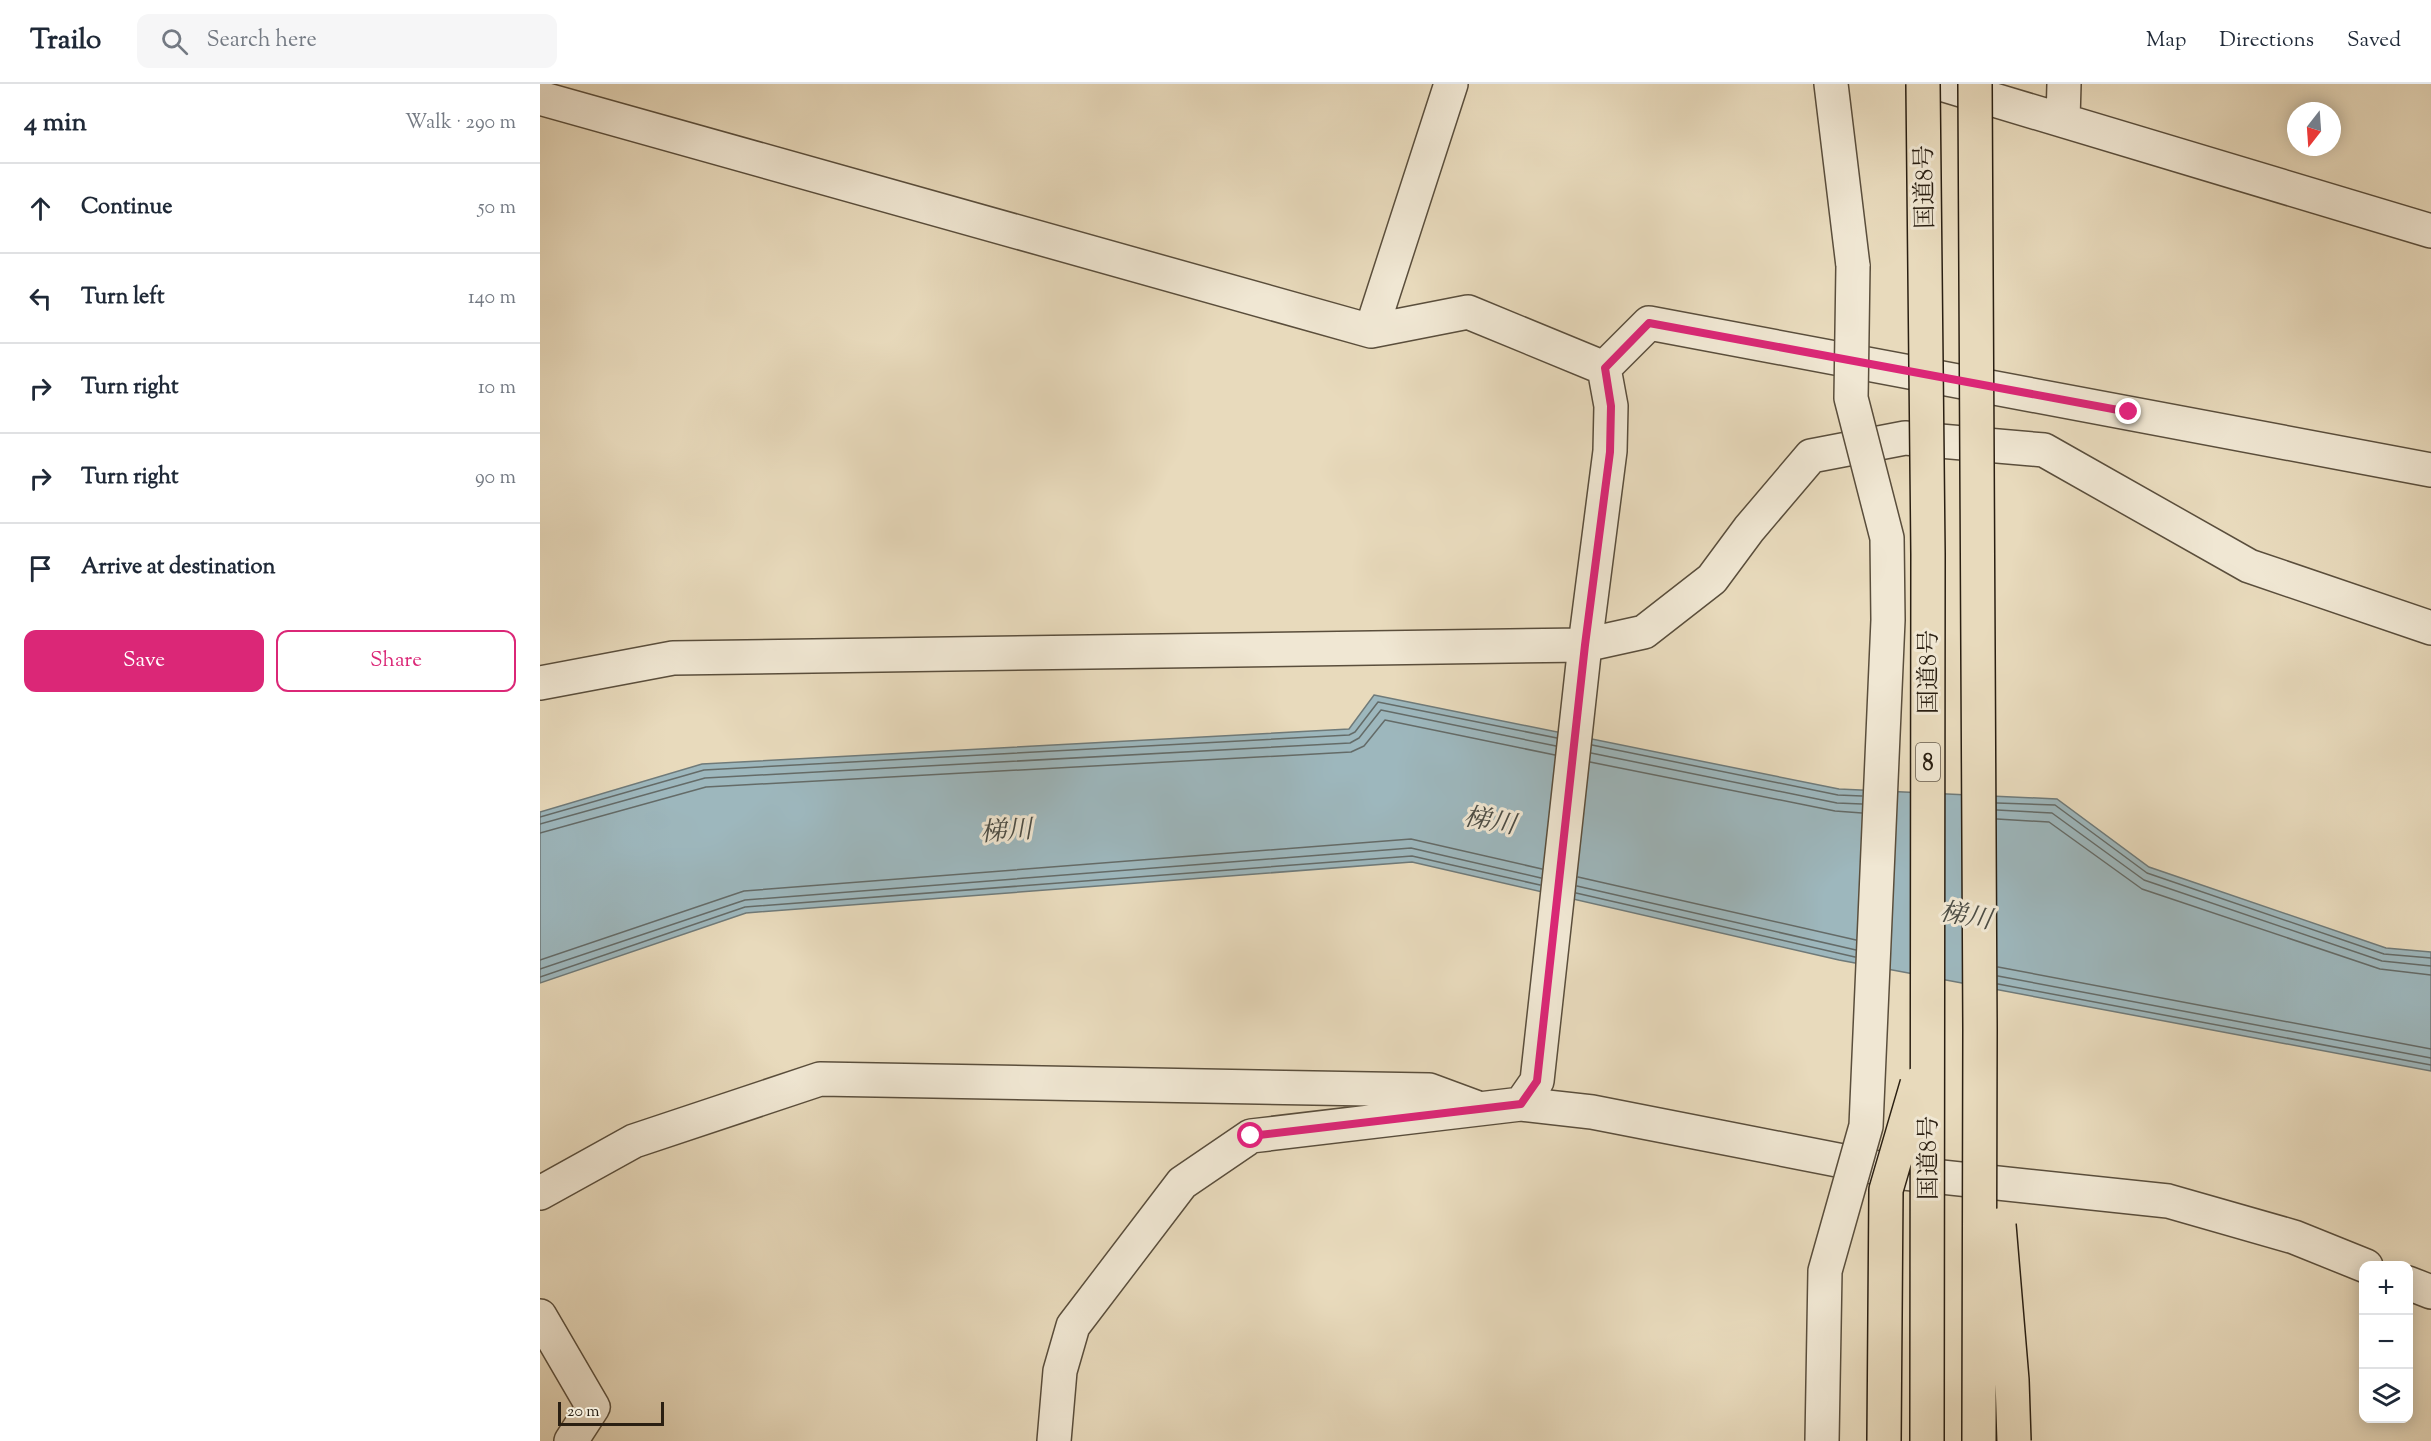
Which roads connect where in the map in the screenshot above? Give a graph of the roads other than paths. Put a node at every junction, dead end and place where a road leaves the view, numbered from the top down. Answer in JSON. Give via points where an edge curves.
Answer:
{"nodes":[{"id":1,"x":1451,"y":84,"type":"edge"},
{"id":2,"x":1831,"y":84,"type":"edge"},
{"id":3,"x":1923,"y":84,"type":"edge"},
{"id":4,"x":1941,"y":84,"type":"edge"},
{"id":5,"x":1975,"y":84,"type":"edge"},
{"id":6,"x":2064,"y":84,"type":"edge"},
{"id":7,"x":540,"y":98,"type":"edge"},
{"id":8,"x":2063,"y":120,"type":"junction"},
{"id":9,"x":2431,"y":231,"type":"edge"},
{"id":10,"x":1371,"y":331,"type":"junction"},
{"id":11,"x":1605,"y":368,"type":"junction"},
{"id":12,"x":2431,"y":470,"type":"edge"},
{"id":13,"x":2431,"y":628,"type":"edge"},
{"id":14,"x":1584,"y":653,"type":"junction"},
{"id":15,"x":540,"y":683,"type":"edge"},
{"id":16,"x":1980,"y":1029,"type":"junction"},
{"id":17,"x":1928,"y":1049,"type":"junction"},
{"id":18,"x":1529,"y":1092,"type":"junction"},
{"id":19,"x":1480,"y":1108,"type":"junction"},
{"id":20,"x":540,"y":1193,"type":"edge"},
{"id":21,"x":2359,"y":1263,"type":"edge"},
{"id":22,"x":2413,"y":1285,"type":"edge"},
{"id":23,"x":2431,"y":1292,"type":"edge"},
{"id":24,"x":540,"y":1316,"type":"edge"},
{"id":25,"x":571,"y":1441,"type":"edge"},
{"id":26,"x":1054,"y":1441,"type":"edge"},
{"id":27,"x":1822,"y":1441,"type":"edge"},
{"id":28,"x":1884,"y":1441,"type":"edge"},
{"id":29,"x":1927,"y":1441,"type":"edge"},
{"id":30,"x":1979,"y":1441,"type":"edge"},
{"id":31,"x":2014,"y":1441,"type":"edge"}],
"edges":[{"from":1,"to":10,"type":"street"},
{"from":2,"to":27,"type":"street","bridge":true,"via":[[1853,266],[1851,398],[1887,538],[1888,620],[1866,1126],[1825,1271]]},
{"from":3,"to":17,"type":"highway","name":"国道8号","number":"8","bridge":true},
{"from":4,"to":8,"type":"street"},
{"from":5,"to":16,"type":"highway","name":"国道8号","bridge":true},
{"from":6,"to":8,"type":"street"},
{"from":7,"to":10,"type":"street"},
{"from":8,"to":9,"type":"street"},
{"from":10,"to":11,"type":"street","via":[[1468,312]]},
{"from":11,"to":12,"type":"street","via":[[1649,323]]},
{"from":11,"to":14,"type":"street","via":[[1611,406],[1610,452]]},
{"from":13,"to":14,"type":"street","via":[[2250,566],[2044,450],[1905,438],[1811,456],[1712,579],[1644,632]]},
{"from":14,"to":15,"type":"street","via":[[673,658]]},
{"from":14,"to":18,"type":"street"},
{"from":16,"to":30,"type":"highway","name":"国道8号","bridge":true},
{"from":16,"to":31,"type":"highway","bridge":true,"via":[[2012,1380]]},
{"from":17,"to":28,"type":"highway","bridge":true,"via":[[1886,1190]]},
{"from":17,"to":29,"type":"highway","name":"国道8号","number":"8","bridge":true},
{"from":18,"to":19,"type":"street"},
{"from":18,"to":21,"type":"street","via":[[1592,1112],[1904,1173],[2168,1201],[2294,1237]]},
{"from":19,"to":20,"type":"street","via":[[1429,1090],[819,1079],[634,1140]]},
{"from":19,"to":26,"type":"street","via":[[1251,1136],[1182,1183],[1073,1326],[1060,1371]]},
{"from":22,"to":23,"type":"street"},
{"from":24,"to":25,"type":"street","via":[[593,1407]]}]}
